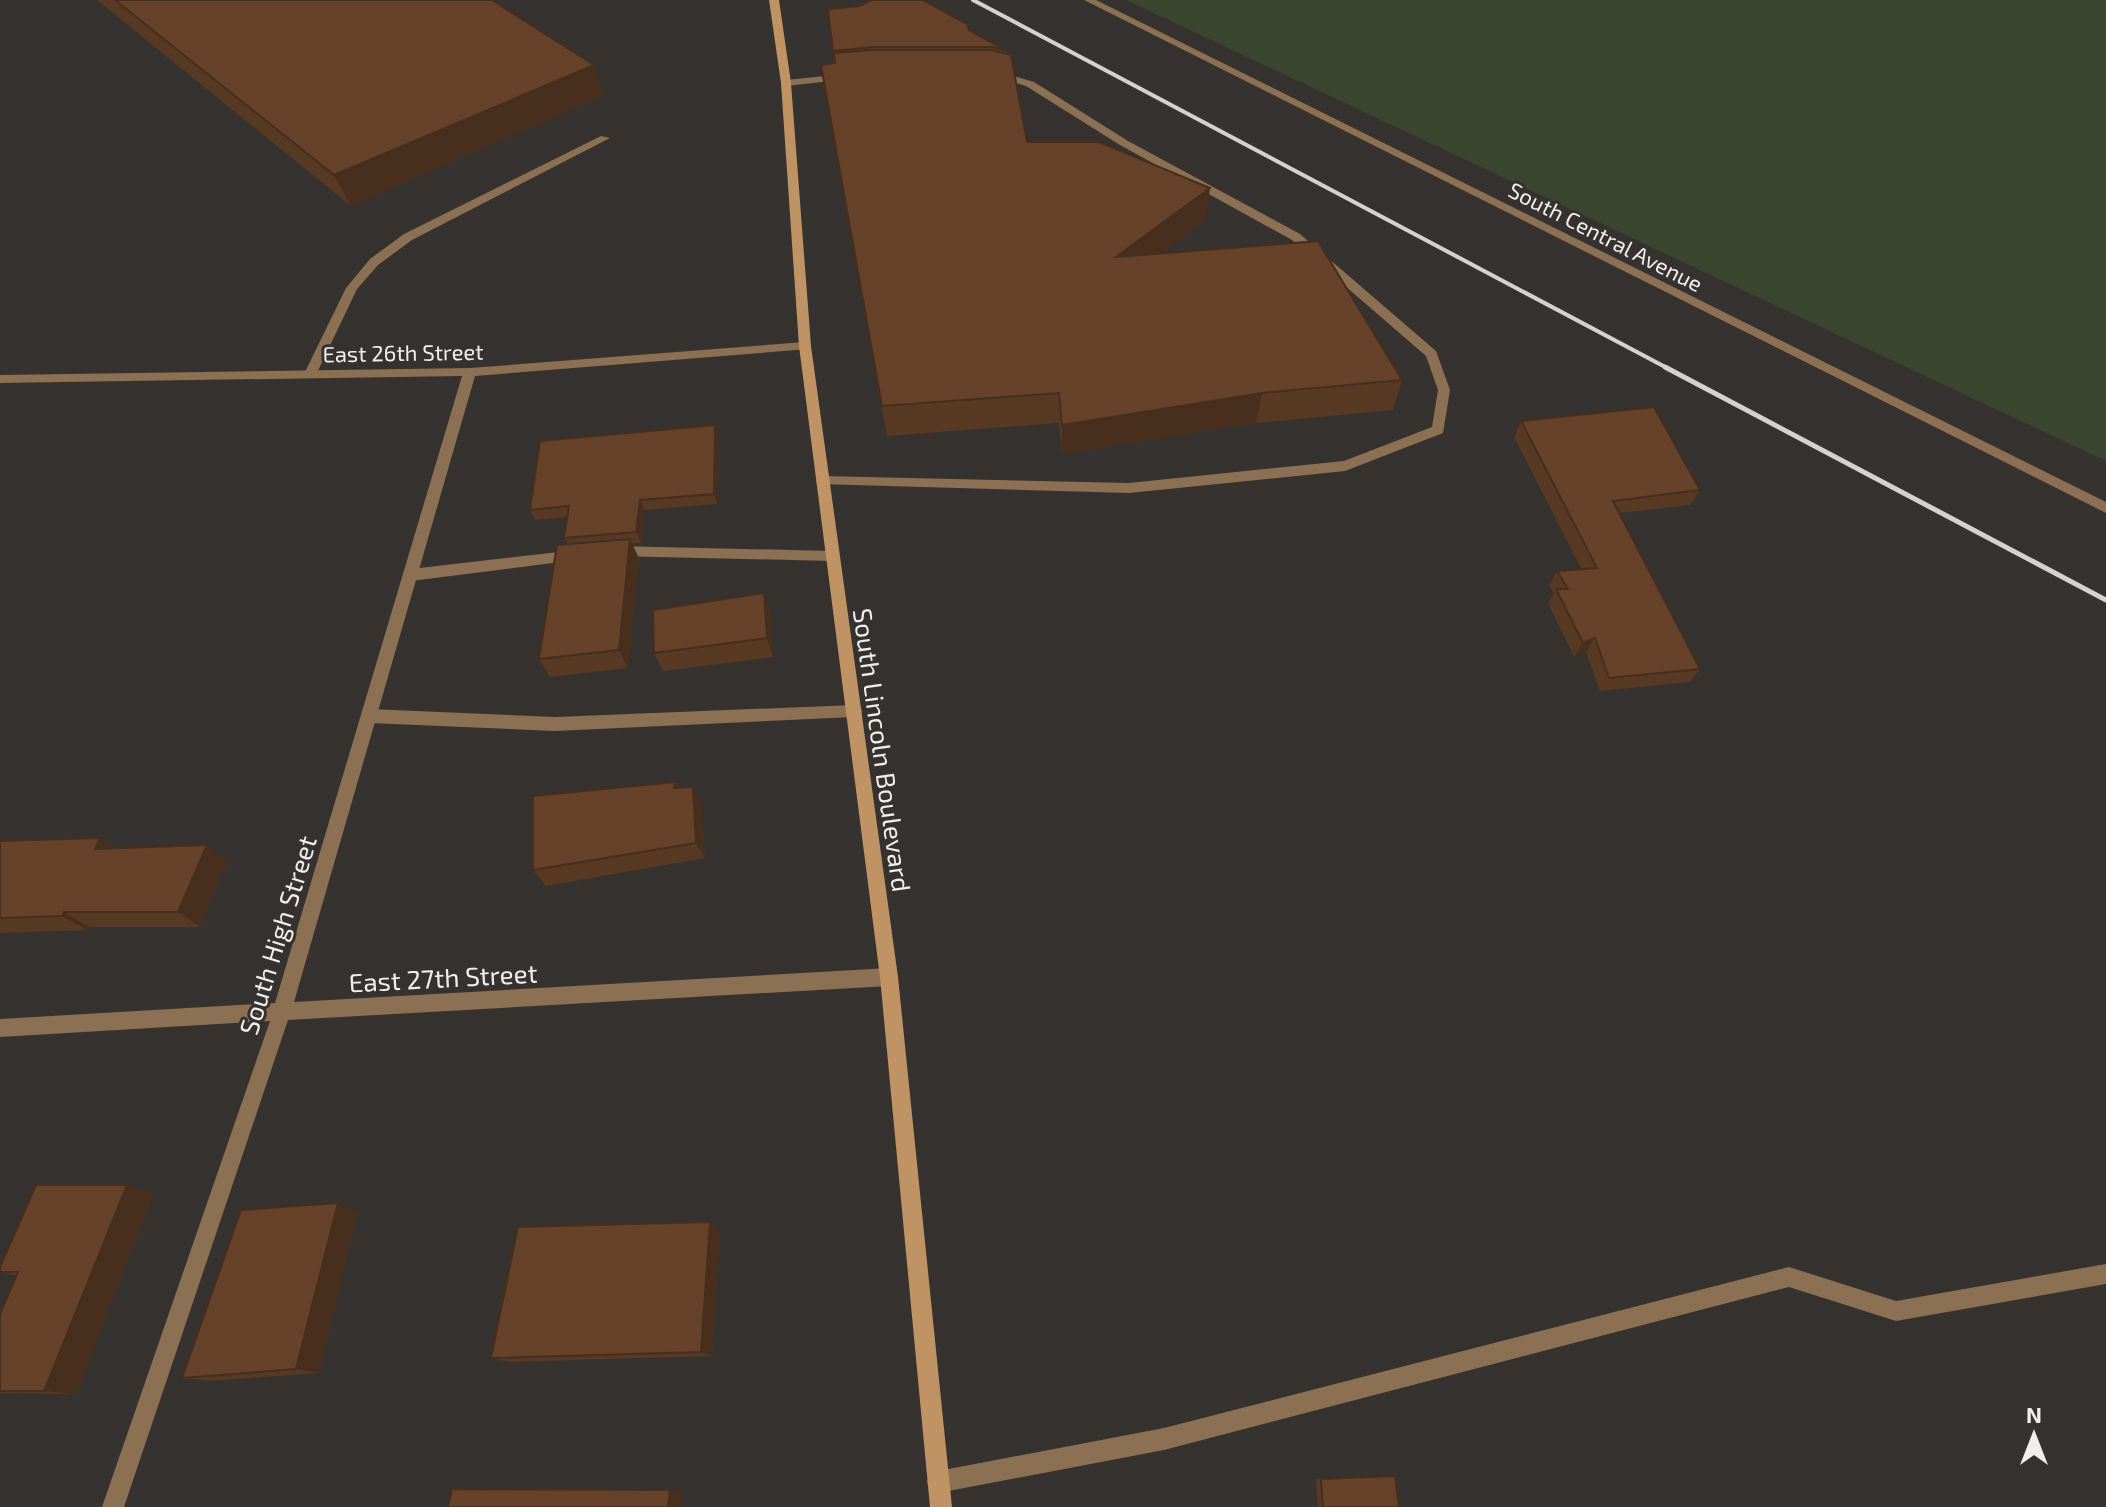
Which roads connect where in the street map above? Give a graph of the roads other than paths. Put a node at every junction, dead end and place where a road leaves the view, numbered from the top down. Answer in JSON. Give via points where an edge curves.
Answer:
{"nodes":[{"id":1,"x":774,"y":0,"type":"edge"},
{"id":2,"x":1089,"y":0,"type":"edge"},
{"id":3,"x":979,"y":74,"type":"edge"},
{"id":4,"x":860,"y":76,"type":"edge"},
{"id":5,"x":786,"y":83,"type":"junction"},
{"id":6,"x":605,"y":138,"type":"dead end"},
{"id":7,"x":805,"y":346,"type":"junction"},
{"id":8,"x":470,"y":372,"type":"junction"},
{"id":9,"x":310,"y":374,"type":"junction"},
{"id":10,"x":0,"y":379,"type":"edge"},
{"id":11,"x":823,"y":481,"type":"junction"},
{"id":12,"x":2106,"y":508,"type":"edge"},
{"id":13,"x":606,"y":552,"type":"edge"},
{"id":14,"x":590,"y":553,"type":"edge"},
{"id":15,"x":833,"y":556,"type":"junction"},
{"id":16,"x":411,"y":575,"type":"junction"},
{"id":17,"x":854,"y":711,"type":"junction"},
{"id":18,"x":369,"y":716,"type":"junction"},
{"id":19,"x":889,"y":977,"type":"junction"},
{"id":20,"x":282,"y":1012,"type":"junction"},
{"id":21,"x":0,"y":1028,"type":"edge"},
{"id":22,"x":2106,"y":1274,"type":"edge"},
{"id":23,"x":938,"y":1482,"type":"junction"},
{"id":24,"x":113,"y":1507,"type":"edge"},
{"id":25,"x":941,"y":1507,"type":"edge"}],
"edges":[{"from":1,"to":5,"type":"street","name":"South Lincoln Boulevard"},
{"from":2,"to":12,"type":"street","name":"South Central Avenue"},
{"from":3,"to":11,"type":"street","via":[[1030,84],[1124,143],[1296,237],[1432,354],[1444,390],[1438,430],[1345,466],[1129,488]]},
{"from":4,"to":5,"type":"street"},
{"from":5,"to":7,"type":"street","name":"South Lincoln Boulevard"},
{"from":6,"to":9,"type":"street","via":[[408,237],[374,262],[352,288]]},
{"from":7,"to":8,"type":"street","name":"East 26th Street"},
{"from":7,"to":11,"type":"street","name":"South Lincoln Boulevard"},
{"from":8,"to":9,"type":"street","name":"East 26th Street"},
{"from":8,"to":16,"type":"street","name":"South High Street"},
{"from":9,"to":10,"type":"street","name":"East 26th Street"},
{"from":11,"to":15,"type":"street","name":"South Lincoln Boulevard"},
{"from":13,"to":15,"type":"street"},
{"from":14,"to":16,"type":"street"},
{"from":15,"to":17,"type":"street","name":"South Lincoln Boulevard"},
{"from":16,"to":18,"type":"street","name":"South High Street"},
{"from":17,"to":18,"type":"street","via":[[555,724]]},
{"from":17,"to":19,"type":"street","name":"South Lincoln Boulevard"},
{"from":18,"to":20,"type":"street","name":"South High Street"},
{"from":19,"to":20,"type":"street","name":"East 27th Street"},
{"from":19,"to":23,"type":"street","name":"South Lincoln Boulevard"},
{"from":20,"to":21,"type":"street","name":"East 27th Street"},
{"from":20,"to":24,"type":"street","name":"South High Street"},
{"from":22,"to":23,"type":"street","via":[[1896,1311],[1789,1277],[1164,1439]]},
{"from":23,"to":25,"type":"street","name":"South Lincoln Boulevard"}]}
